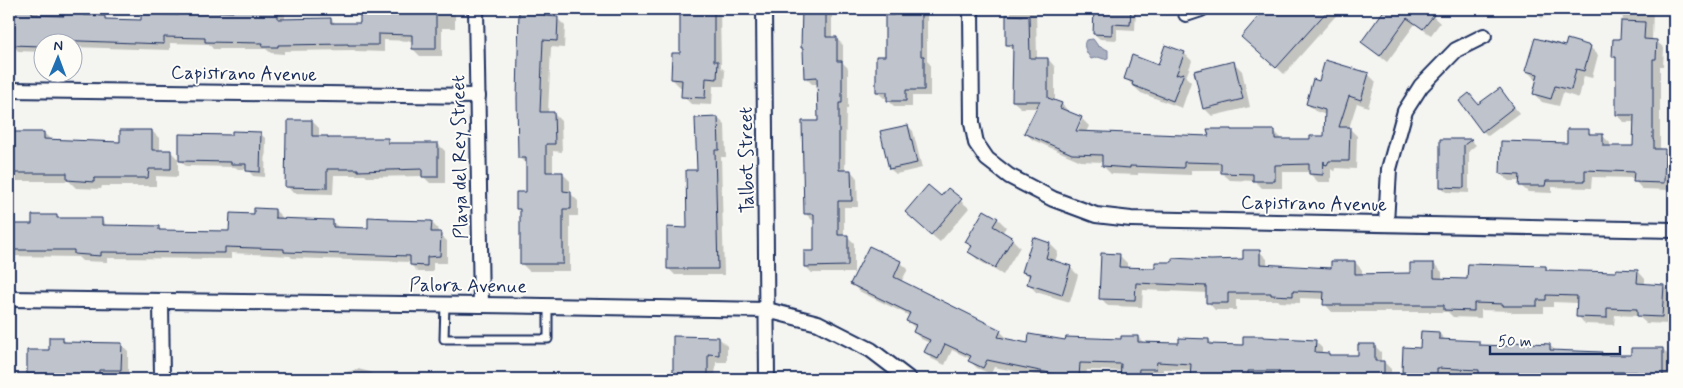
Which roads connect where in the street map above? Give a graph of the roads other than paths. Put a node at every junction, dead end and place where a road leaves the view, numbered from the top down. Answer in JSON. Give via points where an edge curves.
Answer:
{"nodes":[{"id":1,"x":476,"y":9,"type":"edge"},
{"id":2,"x":764,"y":9,"type":"edge"},
{"id":3,"x":971,"y":9,"type":"edge"},
{"id":4,"x":1201,"y":9,"type":"edge"},
{"id":5,"x":1186,"y":14,"type":"dead end"},
{"id":6,"x":1484,"y":36,"type":"dead end"},
{"id":7,"x":9,"y":90,"type":"edge"},
{"id":8,"x":478,"y":96,"type":"junction"},
{"id":9,"x":1386,"y":224,"type":"junction"},
{"id":10,"x":1674,"y":230,"type":"edge"},
{"id":11,"x":9,"y":299,"type":"edge"},
{"id":12,"x":162,"y":301,"type":"junction"},
{"id":13,"x":445,"y":304,"type":"junction"},
{"id":14,"x":481,"y":305,"type":"junction"},
{"id":15,"x":548,"y":306,"type":"junction"},
{"id":16,"x":767,"y":310,"type":"junction"},
{"id":17,"x":162,"y":379,"type":"edge"},
{"id":18,"x":768,"y":379,"type":"edge"},
{"id":19,"x":909,"y":379,"type":"edge"}],
"edges":[{"from":1,"to":8,"type":"street","name":"Playa del Rey Street"},
{"from":2,"to":16,"type":"street","name":"Talbot Street"},
{"from":3,"to":9,"type":"street","name":"Capistrano Avenue","via":[[972,123],[976,142],[987,160],[1053,200],[1096,215],[1131,219]]},
{"from":4,"to":5,"type":"street"},
{"from":6,"to":9,"type":"street","via":[[1456,50],[1421,86],[1405,112],[1389,168]]},
{"from":7,"to":8,"type":"street","name":"Capistrano Avenue"},
{"from":8,"to":14,"type":"street","name":"Playa del Rey Street"},
{"from":9,"to":10,"type":"street","name":"Capistrano Avenue"},
{"from":11,"to":12,"type":"street","name":"Palora Avenue"},
{"from":12,"to":13,"type":"street","name":"Palora Avenue"},
{"from":12,"to":17,"type":"street"},
{"from":13,"to":14,"type":"street","name":"Palora Avenue"},
{"from":13,"to":15,"type":"lane","via":[[444,338],[548,339]]},
{"from":14,"to":15,"type":"street","name":"Palora Avenue"},
{"from":15,"to":16,"type":"street","name":"Palora Avenue"},
{"from":16,"to":18,"type":"street","name":"Talbot Street"},
{"from":16,"to":19,"type":"street","name":"Palora Avenue","via":[[818,323],[871,350]]}]}
